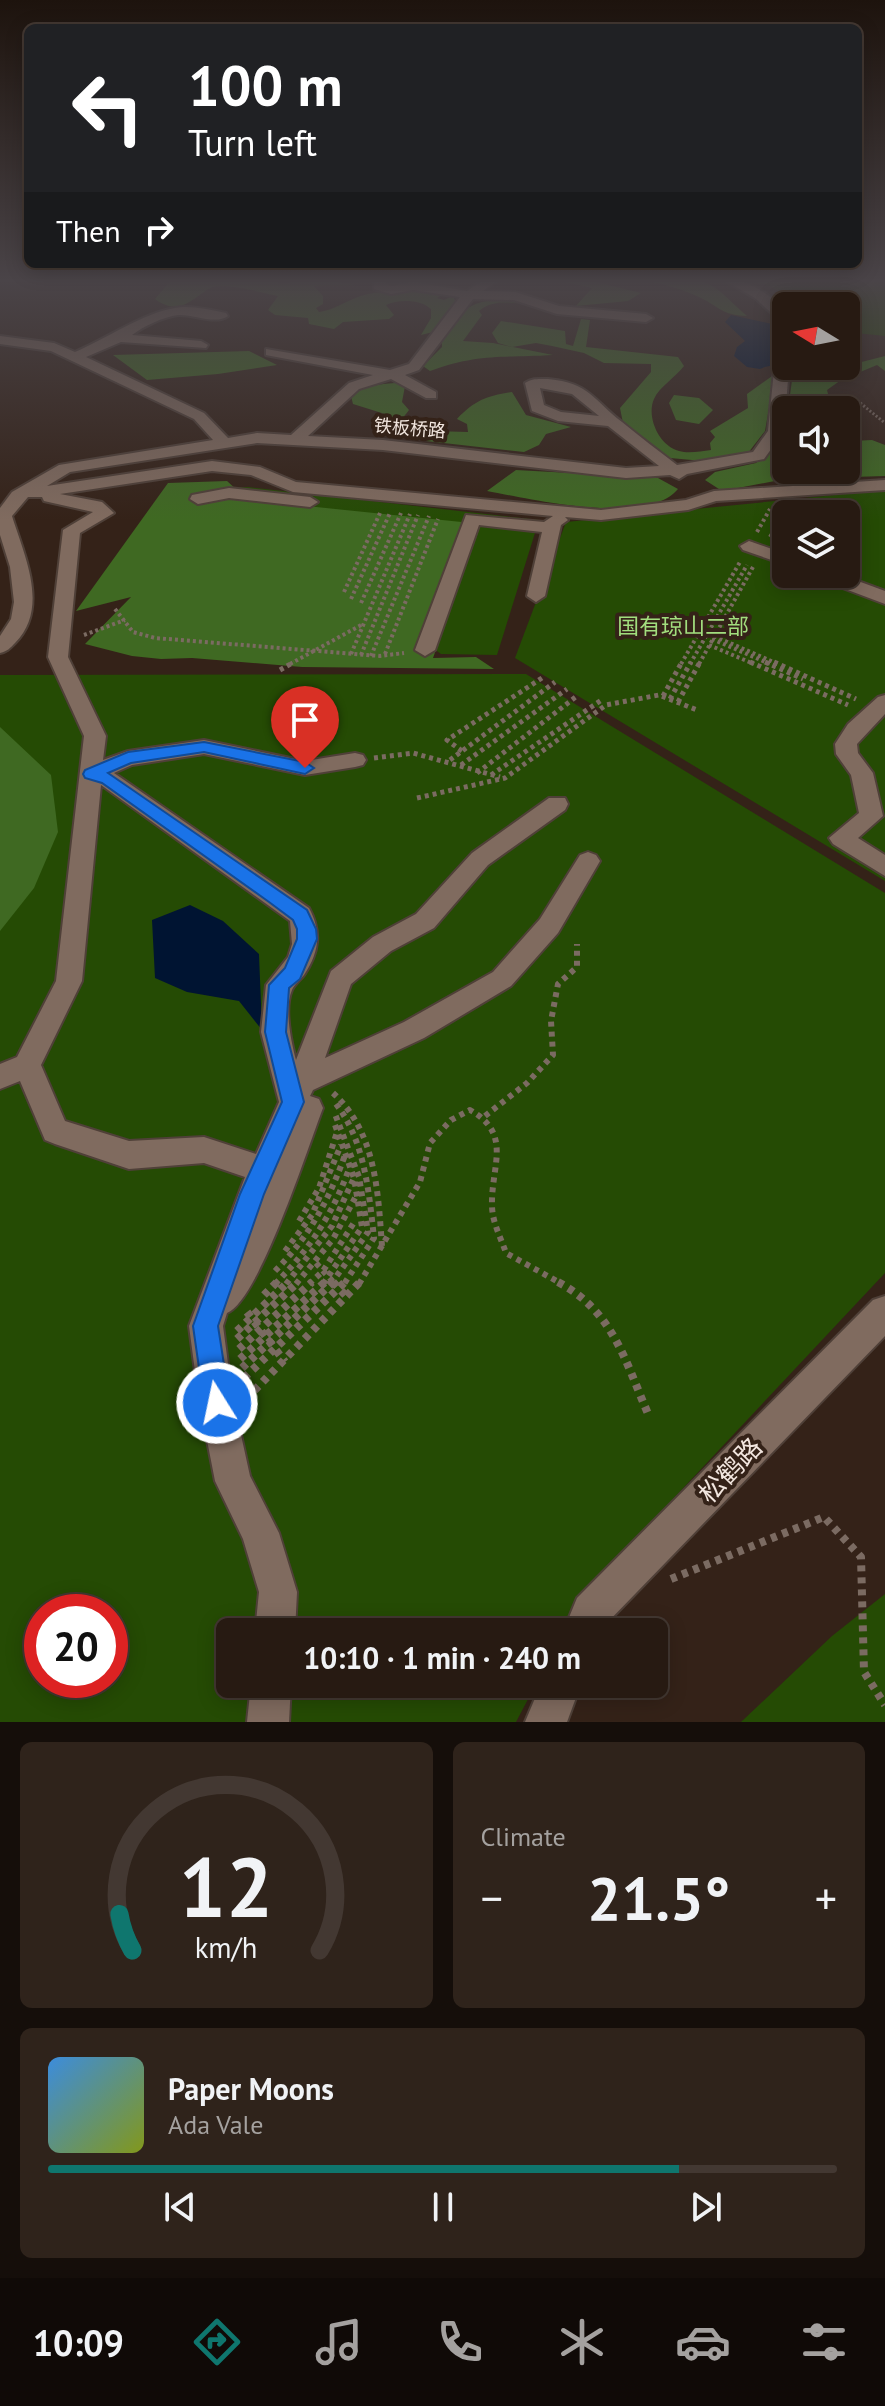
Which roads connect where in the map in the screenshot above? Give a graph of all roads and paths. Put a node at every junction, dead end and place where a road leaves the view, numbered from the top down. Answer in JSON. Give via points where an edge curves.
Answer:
{"nodes":[{"id":1,"x":79,"y":359,"type":"edge"},
{"id":2,"x":311,"y":359,"type":"edge"},
{"id":3,"x":420,"y":359,"type":"edge"},
{"id":4,"x":782,"y":359,"type":"edge"},
{"id":5,"x":395,"y":375,"type":"junction"},
{"id":6,"x":431,"y":395,"type":"dead end"},
{"id":7,"x":860,"y":403,"type":"edge"},
{"id":8,"x":612,"y":422,"type":"junction"},
{"id":9,"x":885,"y":423,"type":"edge"},
{"id":10,"x":295,"y":440,"type":"junction"},
{"id":11,"x":223,"y":442,"type":"junction"},
{"id":12,"x":672,"y":470,"type":"junction"},
{"id":13,"x":885,"y":485,"type":"edge"},
{"id":14,"x":789,"y":490,"type":"junction"},
{"id":15,"x":9,"y":496,"type":"edge"},
{"id":16,"x":714,"y":496,"type":"junction"},
{"id":17,"x":198,"y":499,"type":"dead end"},
{"id":18,"x":410,"y":513,"type":"junction"},
{"id":19,"x":601,"y":515,"type":"junction"},
{"id":20,"x":472,"y":519,"type":"junction"},
{"id":21,"x":551,"y":528,"type":"junction"},
{"id":22,"x":756,"y":548,"type":"junction"},
{"id":23,"x":772,"y":554,"type":"edge"},
{"id":24,"x":859,"y":588,"type":"edge"},
{"id":25,"x":344,"y":592,"type":"dead end"},
{"id":26,"x":536,"y":596,"type":"dead end"},
{"id":27,"x":885,"y":598,"type":"edge"},
{"id":28,"x":351,"y":599,"type":"dead end"},
{"id":29,"x":361,"y":603,"type":"dead end"},
{"id":30,"x":115,"y":609,"type":"dead end"},
{"id":31,"x":125,"y":620,"type":"junction"},
{"id":32,"x":363,"y":624,"type":"junction"},
{"id":33,"x":712,"y":640,"type":"junction"},
{"id":34,"x":60,"y":644,"type":"junction"},
{"id":35,"x":0,"y":647,"type":"edge"},
{"id":36,"x":425,"y":650,"type":"joint"},
{"id":37,"x":314,"y":651,"type":"junction"},
{"id":38,"x":351,"y":654,"type":"junction"},
{"id":39,"x":361,"y":655,"type":"junction"},
{"id":40,"x":384,"y":655,"type":"junction"},
{"id":41,"x":371,"y":656,"type":"junction"},
{"id":42,"x":280,"y":670,"type":"dead end"},
{"id":43,"x":542,"y":678,"type":"dead end"},
{"id":44,"x":555,"y":682,"type":"dead end"},
{"id":45,"x":567,"y":689,"type":"dead end"},
{"id":46,"x":577,"y":696,"type":"dead end"},
{"id":47,"x":666,"y":698,"type":"junction"},
{"id":48,"x":603,"y":699,"type":"dead end"},
{"id":49,"x":678,"y":702,"type":"junction"},
{"id":50,"x":878,"y":709,"type":"edge"},
{"id":51,"x":697,"y":710,"type":"dead end"},
{"id":52,"x":462,"y":751,"type":"junction"},
{"id":53,"x":355,"y":760,"type":"joint"},
{"id":54,"x":449,"y":761,"type":"junction"},
{"id":55,"x":460,"y":766,"type":"junction"},
{"id":56,"x":477,"y":773,"type":"junction"},
{"id":57,"x":91,"y":774,"type":"junction"},
{"id":58,"x":490,"y":775,"type":"junction"},
{"id":59,"x":505,"y":778,"type":"junction"},
{"id":60,"x":417,"y":798,"type":"dead end"},
{"id":61,"x":557,"y":804,"type":"dead end"},
{"id":62,"x":588,"y":861,"type":"dead end"},
{"id":63,"x":885,"y":867,"type":"edge"},
{"id":64,"x":577,"y":944,"type":"dead end"},
{"id":65,"x":14,"y":1071,"type":"edge"},
{"id":66,"x":300,"y":1095,"type":"junction"},
{"id":67,"x":485,"y":1116,"type":"junction"},
{"id":68,"x":276,"y":1165,"type":"junction"},
{"id":69,"x":350,"y":1166,"type":"junction"},
{"id":70,"x":354,"y":1178,"type":"junction"},
{"id":71,"x":357,"y":1195,"type":"junction"},
{"id":72,"x":268,"y":1211,"type":"junction"},
{"id":73,"x":352,"y":1218,"type":"junction"},
{"id":74,"x":374,"y":1238,"type":"junction"},
{"id":75,"x":382,"y":1246,"type":"junction"},
{"id":76,"x":315,"y":1262,"type":"junction"},
{"id":77,"x":331,"y":1280,"type":"junction"},
{"id":78,"x":340,"y":1290,"type":"junction"},
{"id":79,"x":348,"y":1298,"type":"junction"},
{"id":80,"x":240,"y":1303,"type":"dead end"},
{"id":81,"x":885,"y":1312,"type":"edge"},
{"id":82,"x":260,"y":1330,"type":"junction"},
{"id":83,"x":285,"y":1362,"type":"junction"},
{"id":84,"x":212,"y":1374,"type":"junction"},
{"id":85,"x":649,"y":1416,"type":"dead end"},
{"id":86,"x":664,"y":1582,"type":"dead end"},
{"id":87,"x":276,"y":1618,"type":"edge"},
{"id":88,"x":589,"y":1618,"type":"edge"},
{"id":89,"x":270,"y":1698,"type":"edge"},
{"id":90,"x":555,"y":1698,"type":"edge"},
{"id":91,"x":885,"y":1705,"type":"edge"},
{"id":92,"x":268,"y":1722,"type":"edge"},
{"id":93,"x":546,"y":1722,"type":"edge"}],
"edges":[{"from":1,"to":11,"type":"street","via":[[199,416]]},
{"from":2,"to":5,"type":"street"},
{"from":3,"to":5,"type":"street"},
{"from":4,"to":12,"type":"street","name":"铁板桥路","via":[[776,431],[758,456]]},
{"from":5,"to":6,"type":"street"},
{"from":5,"to":10,"type":"street","via":[[354,386]]},
{"from":7,"to":9,"type":"path"},
{"from":8,"to":8,"type":"street","via":[[594,399],[555,383],[532,383],[537,408],[558,416]]},
{"from":8,"to":12,"type":"street"},
{"from":10,"to":11,"type":"street","name":"铁板桥路"},
{"from":10,"to":12,"type":"street","name":"铁板桥路","via":[[626,473]]},
{"from":11,"to":15,"type":"street","name":"铁板桥路","via":[[65,468]]},
{"from":12,"to":16,"type":"street"},
{"from":13,"to":14,"type":"street"},
{"from":14,"to":16,"type":"street"},
{"from":14,"to":22,"type":"path"},
{"from":14,"to":22,"type":"path"},
{"from":15,"to":19,"type":"street","via":[[212,466],[254,470],[293,487]]},
{"from":15,"to":34,"type":"street","via":[[68,500],[105,513],[72,530]]},
{"from":15,"to":35,"type":"street","via":[[3,516],[24,578],[23,604],[11,639]]},
{"from":16,"to":19,"type":"street","via":[[688,505]]},
{"from":17,"to":18,"type":"street","via":[[229,493]]},
{"from":18,"to":20,"type":"street"},
{"from":18,"to":25,"type":"path"},
{"from":18,"to":28,"type":"path"},
{"from":18,"to":29,"type":"path"},
{"from":18,"to":32,"type":"path"},
{"from":18,"to":39,"type":"path"},
{"from":18,"to":40,"type":"path"},
{"from":18,"to":41,"type":"path"},
{"from":19,"to":21,"type":"street","via":[[553,521]]},
{"from":20,"to":21,"type":"street"},
{"from":20,"to":36,"type":"street"},
{"from":21,"to":26,"type":"street"},
{"from":22,"to":23,"type":"street"},
{"from":22,"to":33,"type":"path"},
{"from":22,"to":47,"type":"path"},
{"from":24,"to":27,"type":"street"},
{"from":30,"to":31,"type":"path"},
{"from":31,"to":34,"type":"path"},
{"from":31,"to":37,"type":"path","via":[[133,632],[155,638]]},
{"from":32,"to":37,"type":"path"},
{"from":32,"to":38,"type":"path"},
{"from":33,"to":49,"type":"path"},
{"from":33,"to":50,"type":"path"},
{"from":33,"to":50,"type":"path"},
{"from":34,"to":57,"type":"street","via":[[58,657],[95,736]]},
{"from":36,"to":40,"type":"path"},
{"from":37,"to":38,"type":"path"},
{"from":37,"to":42,"type":"path"},
{"from":38,"to":39,"type":"path"},
{"from":39,"to":41,"type":"path"},
{"from":40,"to":41,"type":"path"},
{"from":43,"to":52,"type":"path","via":[[447,740]]},
{"from":44,"to":52,"type":"path"},
{"from":45,"to":55,"type":"path"},
{"from":46,"to":56,"type":"path"},
{"from":47,"to":49,"type":"path"},
{"from":47,"to":59,"type":"path","via":[[606,705]]},
{"from":48,"to":58,"type":"path"},
{"from":49,"to":51,"type":"path"},
{"from":50,"to":63,"type":"street","via":[[846,744],[862,773],[871,816],[841,838]]},
{"from":52,"to":54,"type":"path"},
{"from":53,"to":54,"type":"path","via":[[413,753]]},
{"from":53,"to":57,"type":"street","via":[[305,768],[204,747],[128,758]]},
{"from":54,"to":55,"type":"path"},
{"from":55,"to":56,"type":"path"},
{"from":56,"to":58,"type":"path"},
{"from":57,"to":65,"type":"street","via":[[69,981]]},
{"from":57,"to":66,"type":"street","via":[[108,779],[300,915],[307,939],[293,973],[279,985],[275,1032]]},
{"from":58,"to":59,"type":"path"},
{"from":59,"to":60,"type":"path"},
{"from":61,"to":66,"type":"street","via":[[480,859],[425,921],[382,944],[340,978]]},
{"from":62,"to":66,"type":"street","via":[[549,926],[502,979]]},
{"from":64,"to":67,"type":"path","via":[[577,967],[558,984],[551,1021],[553,1055]]},
{"from":65,"to":68,"type":"street","via":[[55,1131],[129,1155],[204,1150]]},
{"from":66,"to":68,"type":"street"},
{"from":66,"to":69,"type":"path","via":[[334,1122]]},
{"from":66,"to":73,"type":"path","via":[[338,1117],[359,1177]]},
{"from":66,"to":74,"type":"path","via":[[334,1102],[345,1112],[366,1178]]},
{"from":66,"to":75,"type":"path","via":[[334,1094],[350,1106],[376,1178]]},
{"from":67,"to":75,"type":"path","via":[[470,1110],[451,1120],[430,1143],[420,1182]]},
{"from":67,"to":85,"type":"path","via":[[498,1136],[492,1208],[506,1253],[575,1291],[608,1323]]},
{"from":68,"to":72,"type":"street"},
{"from":68,"to":73,"type":"path"},
{"from":68,"to":84,"type":"street","via":[[247,1208]]},
{"from":69,"to":70,"type":"path"},
{"from":69,"to":73,"type":"path"},
{"from":70,"to":71,"type":"path"},
{"from":70,"to":73,"type":"path"},
{"from":71,"to":73,"type":"path"},
{"from":71,"to":73,"type":"path"},
{"from":72,"to":76,"type":"path"},
{"from":72,"to":84,"type":"street"},
{"from":73,"to":74,"type":"path"},
{"from":73,"to":76,"type":"path"},
{"from":73,"to":76,"type":"path"},
{"from":73,"to":77,"type":"path"},
{"from":74,"to":75,"type":"path"},
{"from":74,"to":78,"type":"path"},
{"from":75,"to":79,"type":"path"},
{"from":76,"to":77,"type":"path"},
{"from":76,"to":82,"type":"path"},
{"from":76,"to":82,"type":"path"},
{"from":77,"to":78,"type":"path"},
{"from":77,"to":82,"type":"path"},
{"from":78,"to":79,"type":"path"},
{"from":78,"to":82,"type":"path"},
{"from":79,"to":83,"type":"path"},
{"from":80,"to":82,"type":"path"},
{"from":81,"to":88,"type":"street","name":"松鹤路"},
{"from":82,"to":83,"type":"path"},
{"from":82,"to":84,"type":"path"},
{"from":82,"to":84,"type":"path"},
{"from":82,"to":84,"type":"path"},
{"from":83,"to":84,"type":"path","via":[[248,1398]]},
{"from":84,"to":87,"type":"street","via":[[233,1481],[260,1533],[278,1592]]},
{"from":86,"to":91,"type":"path","via":[[824,1517],[861,1557],[864,1672]]},
{"from":89,"to":92,"type":"street"},
{"from":90,"to":93,"type":"street"}]}
